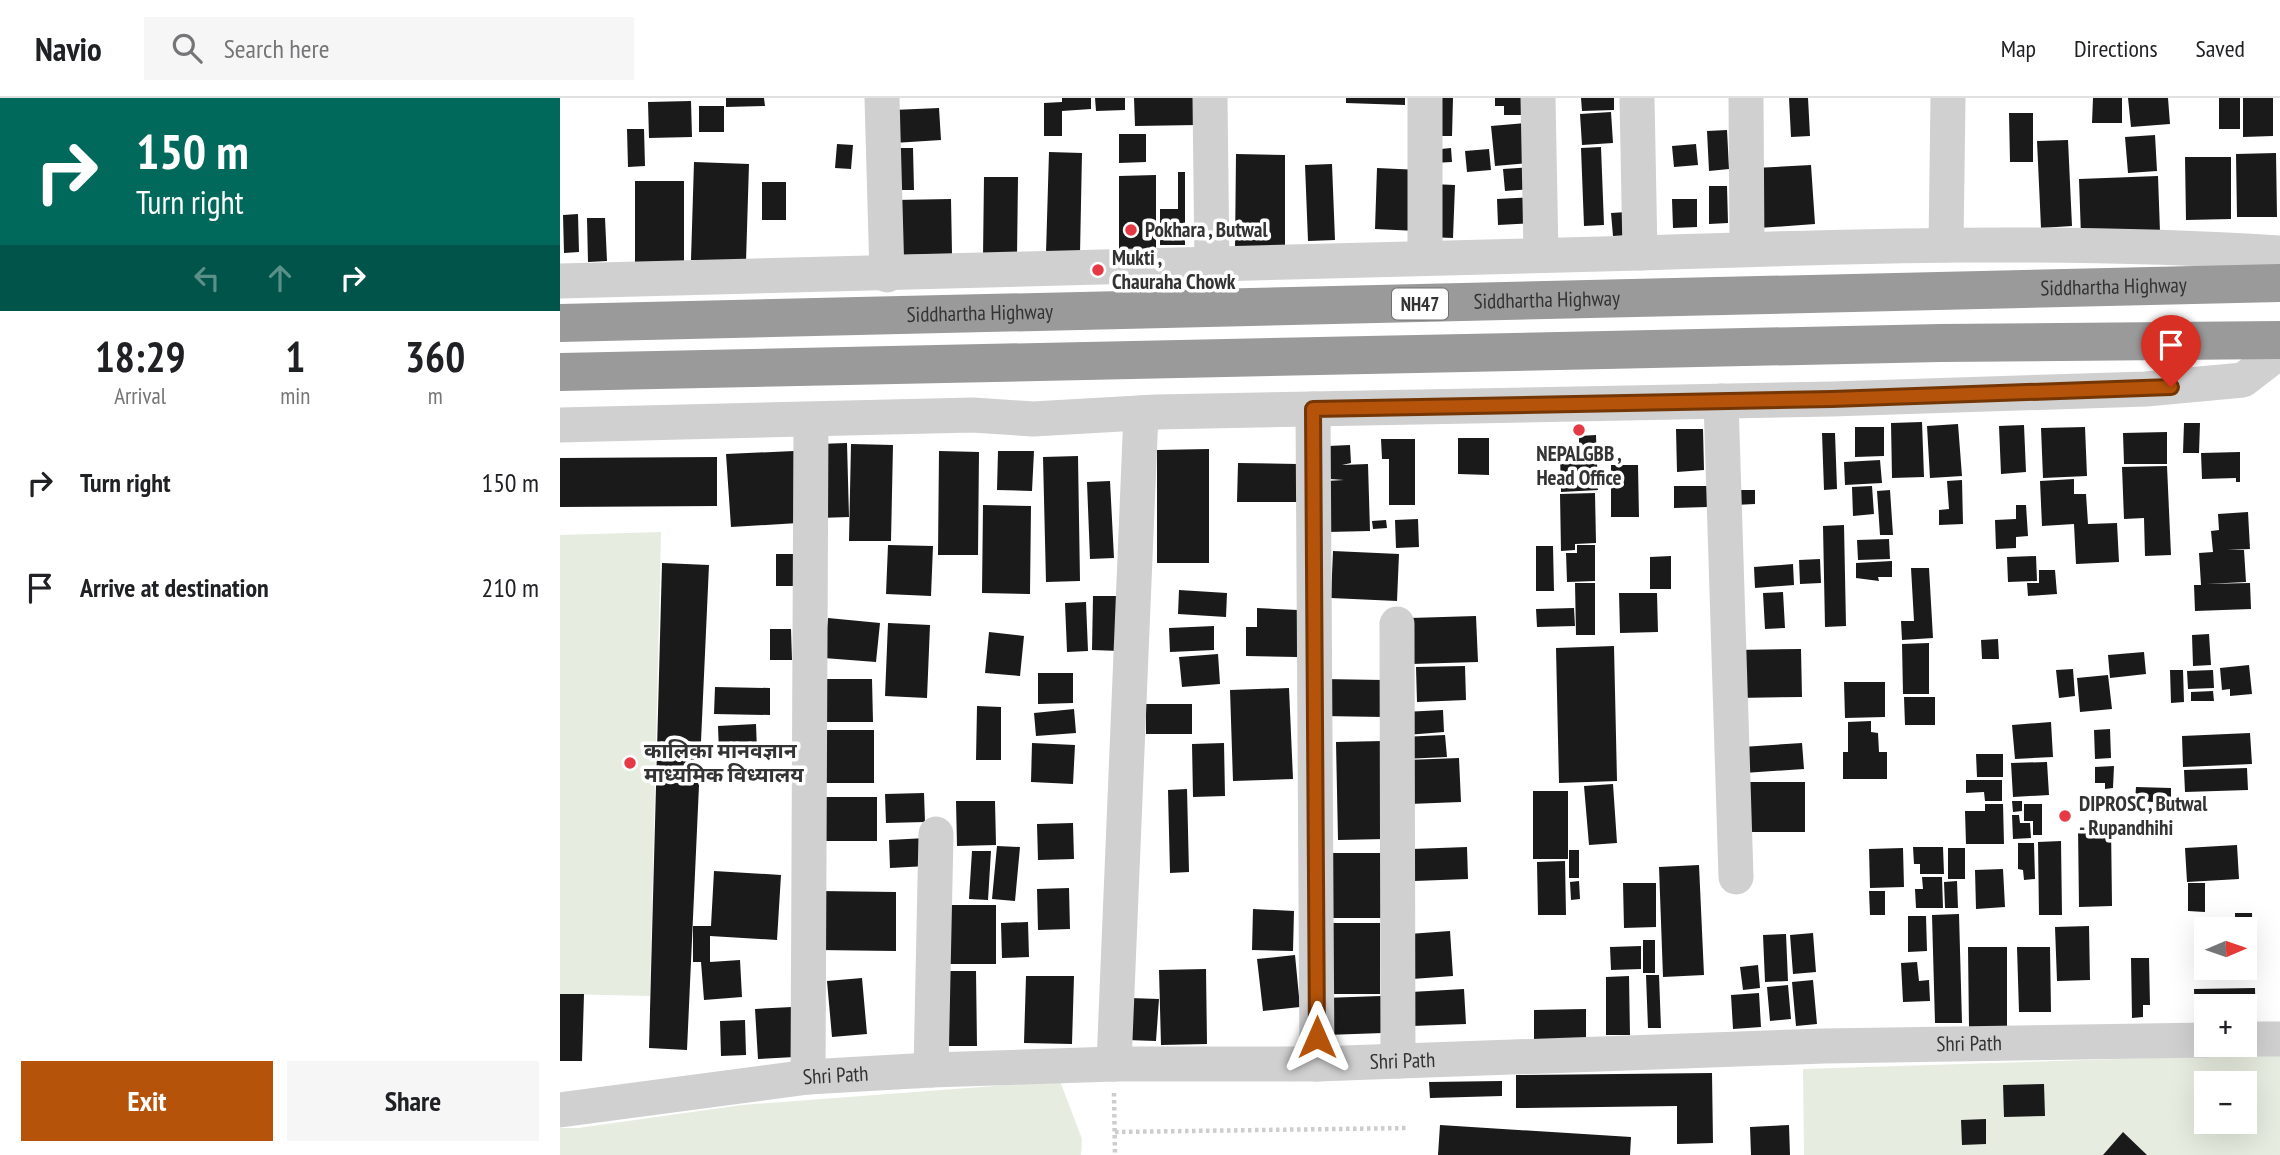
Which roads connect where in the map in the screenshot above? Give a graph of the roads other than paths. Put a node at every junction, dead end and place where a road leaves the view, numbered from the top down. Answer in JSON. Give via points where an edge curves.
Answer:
{"nodes":[{"id":1,"x":882,"y":98,"type":"edge"},
{"id":2,"x":1210,"y":98,"type":"edge"},
{"id":3,"x":1425,"y":98,"type":"edge"},
{"id":4,"x":1538,"y":98,"type":"edge"},
{"id":5,"x":1637,"y":98,"type":"edge"},
{"id":6,"x":1746,"y":98,"type":"edge"},
{"id":7,"x":1948,"y":98,"type":"edge"},
{"id":8,"x":1946,"y":245,"type":"junction"},
{"id":9,"x":1747,"y":248,"type":"junction"},
{"id":10,"x":1640,"y":253,"type":"junction"},
{"id":11,"x":2280,"y":253,"type":"edge"},
{"id":12,"x":1541,"y":254,"type":"junction"},
{"id":13,"x":1425,"y":258,"type":"junction"},
{"id":14,"x":1212,"y":267,"type":"junction"},
{"id":15,"x":887,"y":275,"type":"junction"},
{"id":16,"x":560,"y":281,"type":"edge"},
{"id":17,"x":2280,"y":283,"type":"edge"},
{"id":18,"x":560,"y":323,"type":"edge"},
{"id":19,"x":2280,"y":340,"type":"edge"},
{"id":20,"x":2280,"y":347,"type":"edge"},
{"id":21,"x":560,"y":372,"type":"edge"},
{"id":22,"x":1721,"y":401,"type":"junction"},
{"id":23,"x":1313,"y":409,"type":"junction"},
{"id":24,"x":1141,"y":413,"type":"junction"},
{"id":25,"x":811,"y":420,"type":"junction"},
{"id":26,"x":560,"y":425,"type":"edge"},
{"id":27,"x":1397,"y":624,"type":"dead end"},
{"id":28,"x":936,"y":834,"type":"dead end"},
{"id":29,"x":1736,"y":877,"type":"dead end"},
{"id":30,"x":2257,"y":1039,"type":"edge"},
{"id":31,"x":2280,"y":1039,"type":"edge"},
{"id":32,"x":2194,"y":1040,"type":"edge"},
{"id":33,"x":1398,"y":1061,"type":"junction"},
{"id":34,"x":1114,"y":1064,"type":"junction"},
{"id":35,"x":1317,"y":1064,"type":"junction"},
{"id":36,"x":931,"y":1070,"type":"junction"},
{"id":37,"x":808,"y":1077,"type":"junction"},
{"id":38,"x":560,"y":1110,"type":"edge"}],
"edges":[{"from":1,"to":15,"type":"street"},
{"from":2,"to":14,"type":"street"},
{"from":3,"to":13,"type":"street"},
{"from":4,"to":12,"type":"street"},
{"from":5,"to":10,"type":"street"},
{"from":6,"to":9,"type":"street"},
{"from":7,"to":8,"type":"street"},
{"from":8,"to":9,"type":"street"},
{"from":8,"to":11,"type":"street"},
{"from":9,"to":10,"type":"street"},
{"from":10,"to":12,"type":"street"},
{"from":12,"to":13,"type":"street"},
{"from":13,"to":14,"type":"street"},
{"from":14,"to":15,"type":"street"},
{"from":15,"to":16,"type":"street"},
{"from":17,"to":18,"type":"highway","name":"Siddhartha Highway","number":"NH47"},
{"from":19,"to":21,"type":"highway","via":[[1926,343]]},
{"from":20,"to":22,"type":"street","via":[[2242,380],[2147,389]]},
{"from":22,"to":23,"type":"street"},
{"from":22,"to":29,"type":"street"},
{"from":23,"to":24,"type":"street"},
{"from":23,"to":35,"type":"street"},
{"from":24,"to":25,"type":"street","via":[[1033,419],[973,415]]},
{"from":24,"to":34,"type":"street"},
{"from":25,"to":26,"type":"street"},
{"from":25,"to":37,"type":"street"},
{"from":27,"to":33,"type":"street"},
{"from":28,"to":36,"type":"street"},
{"from":30,"to":31,"type":"street"},
{"from":32,"to":33,"type":"street","name":"Shri Path","via":[[1824,1046]]},
{"from":33,"to":35,"type":"street","name":"Shri Path"},
{"from":34,"to":35,"type":"street","name":"Shri Path"},
{"from":34,"to":36,"type":"street","name":"Shri Path"},
{"from":36,"to":37,"type":"street","name":"Shri Path"},
{"from":37,"to":38,"type":"street","name":"Shri Path"}]}
